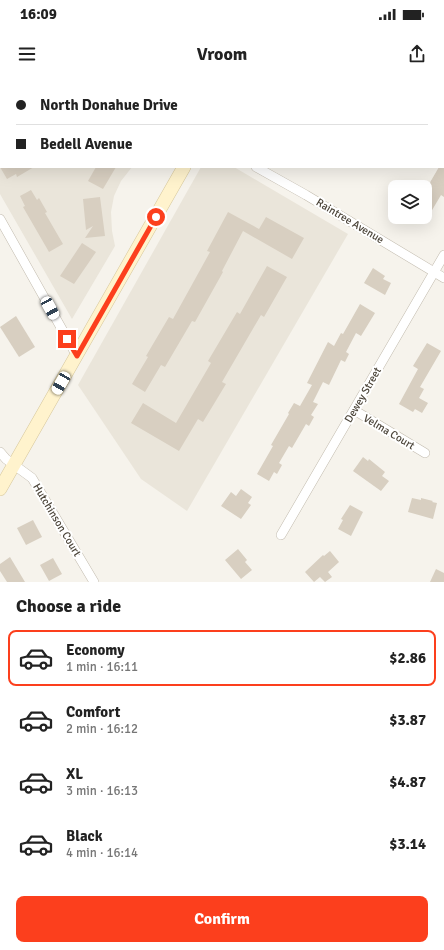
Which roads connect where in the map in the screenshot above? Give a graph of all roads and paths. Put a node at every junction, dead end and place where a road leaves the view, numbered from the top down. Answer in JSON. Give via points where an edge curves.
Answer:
{"nodes":[{"id":1,"x":183,"y":168,"type":"edge"},
{"id":2,"x":258,"y":168,"type":"edge"},
{"id":3,"x":0,"y":219,"type":"edge"},
{"id":4,"x":444,"y":255,"type":"edge"},
{"id":5,"x":434,"y":272,"type":"junction"},
{"id":6,"x":444,"y":278,"type":"edge"},
{"id":7,"x":77,"y":356,"type":"junction"},
{"id":8,"x":354,"y":410,"type":"junction"},
{"id":9,"x":0,"y":452,"type":"edge"},
{"id":10,"x":425,"y":453,"type":"dead end"},
{"id":11,"x":14,"y":465,"type":"junction"},
{"id":12,"x":0,"y":489,"type":"edge"},
{"id":13,"x":281,"y":535,"type":"dead end"},
{"id":14,"x":94,"y":582,"type":"edge"}],
"edges":[{"from":1,"to":7,"type":"street"},
{"from":2,"to":5,"type":"street","name":"Raintree Avenue"},
{"from":3,"to":7,"type":"street"},
{"from":4,"to":5,"type":"street","name":"Dewey Street"},
{"from":5,"to":6,"type":"street","name":"Raintree Avenue"},
{"from":5,"to":8,"type":"street","name":"Dewey Street"},
{"from":7,"to":11,"type":"street"},
{"from":8,"to":10,"type":"street","name":"Velma Court"},
{"from":8,"to":13,"type":"street","name":"Dewey Street"},
{"from":9,"to":11,"type":"street","name":"Hutchinson Court"},
{"from":11,"to":12,"type":"street"},
{"from":11,"to":14,"type":"street","name":"Hutchinson Court","via":[[32,478]]}]}
